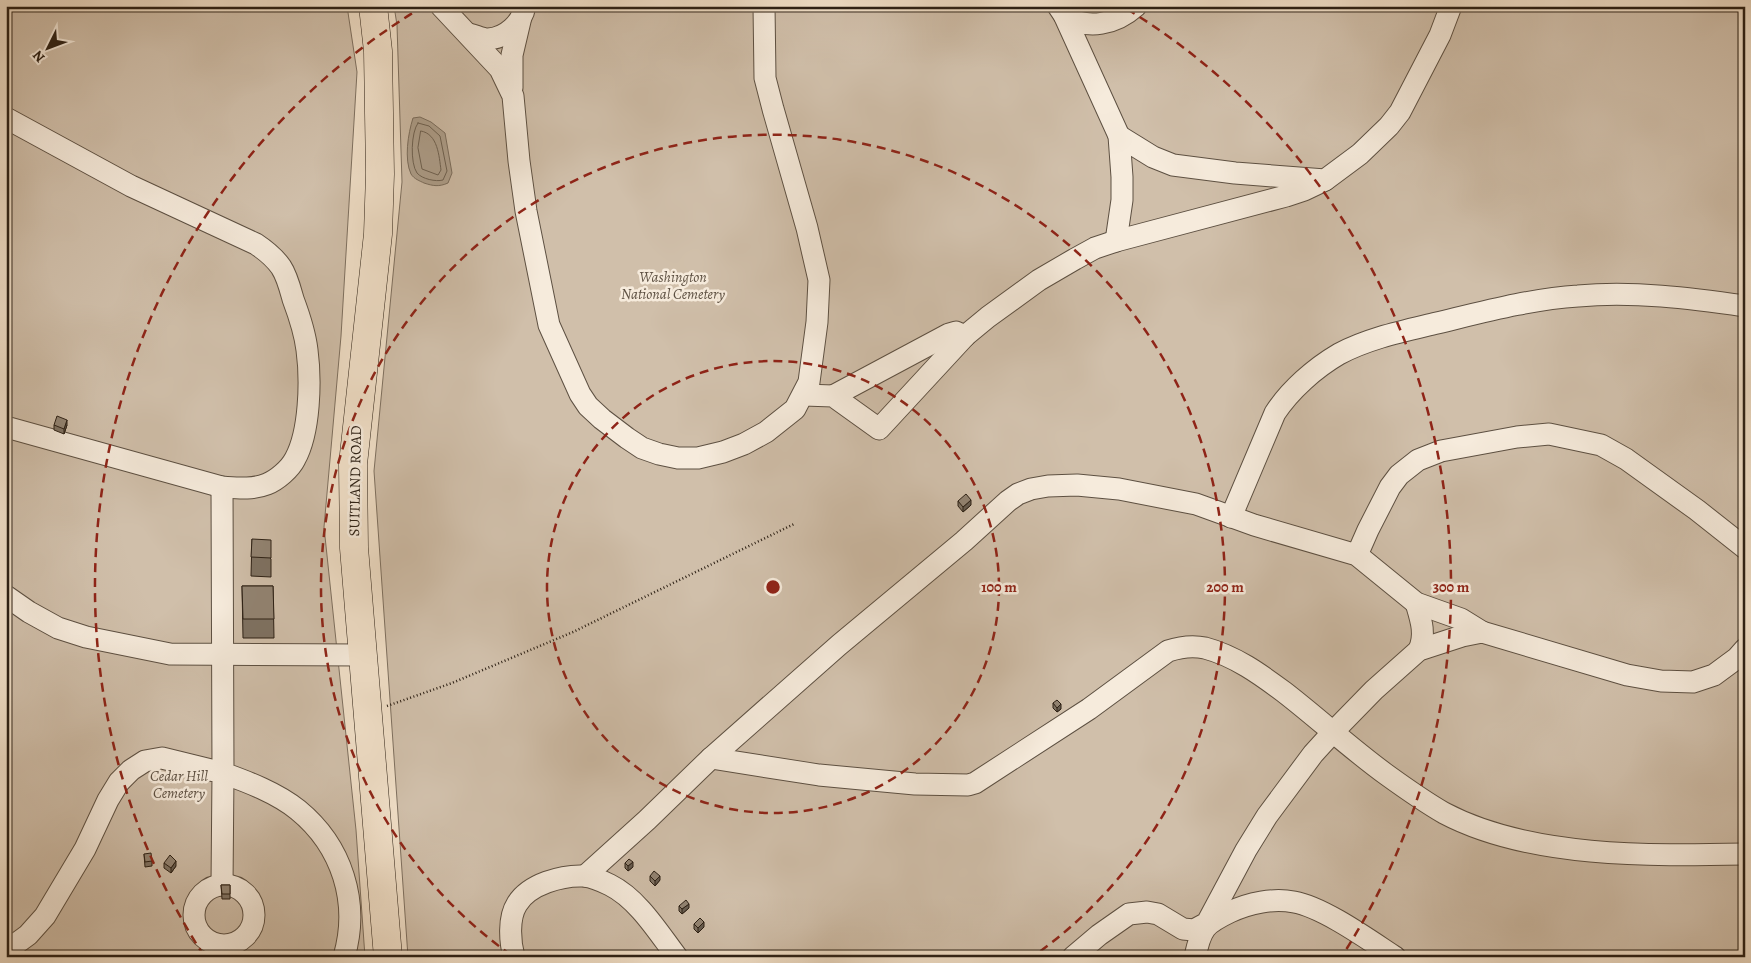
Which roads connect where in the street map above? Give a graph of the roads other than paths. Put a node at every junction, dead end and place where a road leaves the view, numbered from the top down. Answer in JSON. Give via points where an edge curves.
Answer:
{"nodes":[{"id":1,"x":374,"y":6,"type":"edge"},
{"id":2,"x":441,"y":6,"type":"edge"},
{"id":3,"x":764,"y":6,"type":"edge"},
{"id":4,"x":1136,"y":6,"type":"edge"},
{"id":5,"x":1451,"y":6,"type":"edge"},
{"id":6,"x":1061,"y":11,"type":"edge"},
{"id":7,"x":522,"y":14,"type":"edge"},
{"id":8,"x":469,"y":34,"type":"junction"},
{"id":9,"x":512,"y":96,"type":"junction"},
{"id":10,"x":6,"y":118,"type":"edge"},
{"id":11,"x":1119,"y":136,"type":"junction"},
{"id":12,"x":1325,"y":180,"type":"junction"},
{"id":13,"x":1116,"y":240,"type":"junction"},
{"id":14,"x":1745,"y":306,"type":"edge"},
{"id":15,"x":965,"y":336,"type":"junction"},
{"id":16,"x":804,"y":395,"type":"junction"},
{"id":17,"x":833,"y":396,"type":"junction"},
{"id":18,"x":6,"y":427,"type":"edge"},
{"id":19,"x":222,"y":487,"type":"junction"},
{"id":20,"x":1232,"y":517,"type":"junction"},
{"id":21,"x":1745,"y":548,"type":"edge"},
{"id":22,"x":1357,"y":555,"type":"junction"},
{"id":23,"x":6,"y":596,"type":"edge"},
{"id":24,"x":1416,"y":603,"type":"junction"},
{"id":25,"x":1482,"y":632,"type":"junction"},
{"id":26,"x":1745,"y":649,"type":"edge"},
{"id":27,"x":1419,"y":650,"type":"junction"},
{"id":28,"x":222,"y":654,"type":"junction"},
{"id":29,"x":362,"y":655,"type":"junction"},
{"id":30,"x":1333,"y":732,"type":"junction"},
{"id":31,"x":711,"y":758,"type":"junction"},
{"id":32,"x":223,"y":773,"type":"junction"},
{"id":33,"x":1745,"y":854,"type":"edge"},
{"id":34,"x":585,"y":876,"type":"junction"},
{"id":35,"x":222,"y":885,"type":"junction"},
{"id":36,"x":1208,"y":923,"type":"junction"},
{"id":37,"x":6,"y":951,"type":"edge"},
{"id":38,"x":227,"y":951,"type":"edge"},
{"id":39,"x":344,"y":957,"type":"edge"},
{"id":40,"x":388,"y":957,"type":"edge"},
{"id":41,"x":514,"y":957,"type":"edge"},
{"id":42,"x":677,"y":957,"type":"edge"},
{"id":43,"x":1073,"y":957,"type":"edge"},
{"id":44,"x":1195,"y":957,"type":"edge"},
{"id":45,"x":1395,"y":957,"type":"edge"}],
"edges":[{"from":1,"to":29,"type":"main road","name":"SUITLAND ROAD","via":[[378,51],[378,234],[353,464],[354,548]]},
{"from":2,"to":8,"type":"lane"},
{"from":3,"to":16,"type":"lane","via":[[765,78],[819,280],[814,353],[810,382]]},
{"from":4,"to":6,"type":"lane","via":[[1115,20],[1104,23],[1082,24]]},
{"from":5,"to":12,"type":"lane","via":[[1440,35],[1400,112],[1360,154]]},
{"from":6,"to":11,"type":"lane"},
{"from":7,"to":8,"type":"lane","via":[[513,28],[501,35],[488,39]]},
{"from":7,"to":9,"type":"lane","via":[[512,56]]},
{"from":8,"to":9,"type":"lane","via":[[500,69]]},
{"from":9,"to":16,"type":"lane","via":[[526,211],[549,325],[588,406],[642,448],[678,458],[698,458],[744,444],[766,432],[795,409]]},
{"from":10,"to":19,"type":"lane","via":[[130,186],[256,244],[267,251],[281,268],[307,348],[310,378],[305,430],[296,458],[276,479],[254,488]]},
{"from":11,"to":12,"type":"lane","via":[[1173,165]]},
{"from":11,"to":13,"type":"lane","via":[[1122,200]]},
{"from":12,"to":13,"type":"lane","via":[[1286,196]]},
{"from":13,"to":15,"type":"lane","via":[[1095,248],[1039,280]]},
{"from":14,"to":20,"type":"lane","via":[[1698,299],[1580,295],[1488,311],[1358,346],[1329,361],[1282,403]]},
{"from":15,"to":17,"type":"lane","via":[[956,332],[949,334]]},
{"from":15,"to":17,"type":"lane","via":[[878,429]]},
{"from":16,"to":17,"type":"lane"},
{"from":18,"to":19,"type":"lane"},
{"from":19,"to":28,"type":"lane"},
{"from":20,"to":22,"type":"lane"},
{"from":20,"to":31,"type":"lane","via":[[1196,504],[1119,489],[1048,486],[1018,494]]},
{"from":21,"to":22,"type":"lane","via":[[1626,459],[1601,445],[1549,434],[1441,451],[1418,460],[1390,487]]},
{"from":22,"to":24,"type":"lane"},
{"from":23,"to":28,"type":"lane","via":[[58,628],[86,637],[170,654]]},
{"from":24,"to":25,"type":"lane","via":[[1462,619]]},
{"from":24,"to":27,"type":"lane","via":[[1424,630]]},
{"from":25,"to":26,"type":"lane","via":[[1627,675],[1661,681],[1693,682],[1714,675]]},
{"from":25,"to":27,"type":"lane"},
{"from":27,"to":30,"type":"lane"},
{"from":28,"to":29,"type":"lane"},
{"from":28,"to":32,"type":"lane"},
{"from":29,"to":40,"type":"main road","name":"SUITLAND ROAD"},
{"from":30,"to":31,"type":"lane","via":[[1259,674],[1217,652],[1188,646],[1168,651],[1089,709],[968,785],[915,784],[819,775]]},
{"from":30,"to":33,"type":"lane","via":[[1388,776],[1444,813],[1476,827],[1520,840],[1574,849],[1654,856]]},
{"from":30,"to":36,"type":"lane","via":[[1266,816]]},
{"from":31,"to":34,"type":"lane"},
{"from":32,"to":35,"type":"lane"},
{"from":32,"to":37,"type":"lane","via":[[162,758],[145,761],[131,770],[116,788],[45,916],[28,935]]},
{"from":32,"to":39,"type":"lane","via":[[243,780],[298,810],[332,849],[345,877],[350,901],[351,925]]},
{"from":34,"to":41,"type":"lane","via":[[556,880],[525,894],[513,914]]},
{"from":34,"to":42,"type":"lane","via":[[611,885],[631,900]]},
{"from":35,"to":38,"type":"lane","via":[[242,892],[253,909],[247,934]]},
{"from":35,"to":38,"type":"lane","via":[[202,894],[193,917],[199,933]]},
{"from":36,"to":43,"type":"lane","via":[[1188,930],[1158,914],[1129,914]]},
{"from":36,"to":44,"type":"lane"},
{"from":36,"to":45,"type":"lane","via":[[1241,906],[1293,902],[1328,916]]}]}
